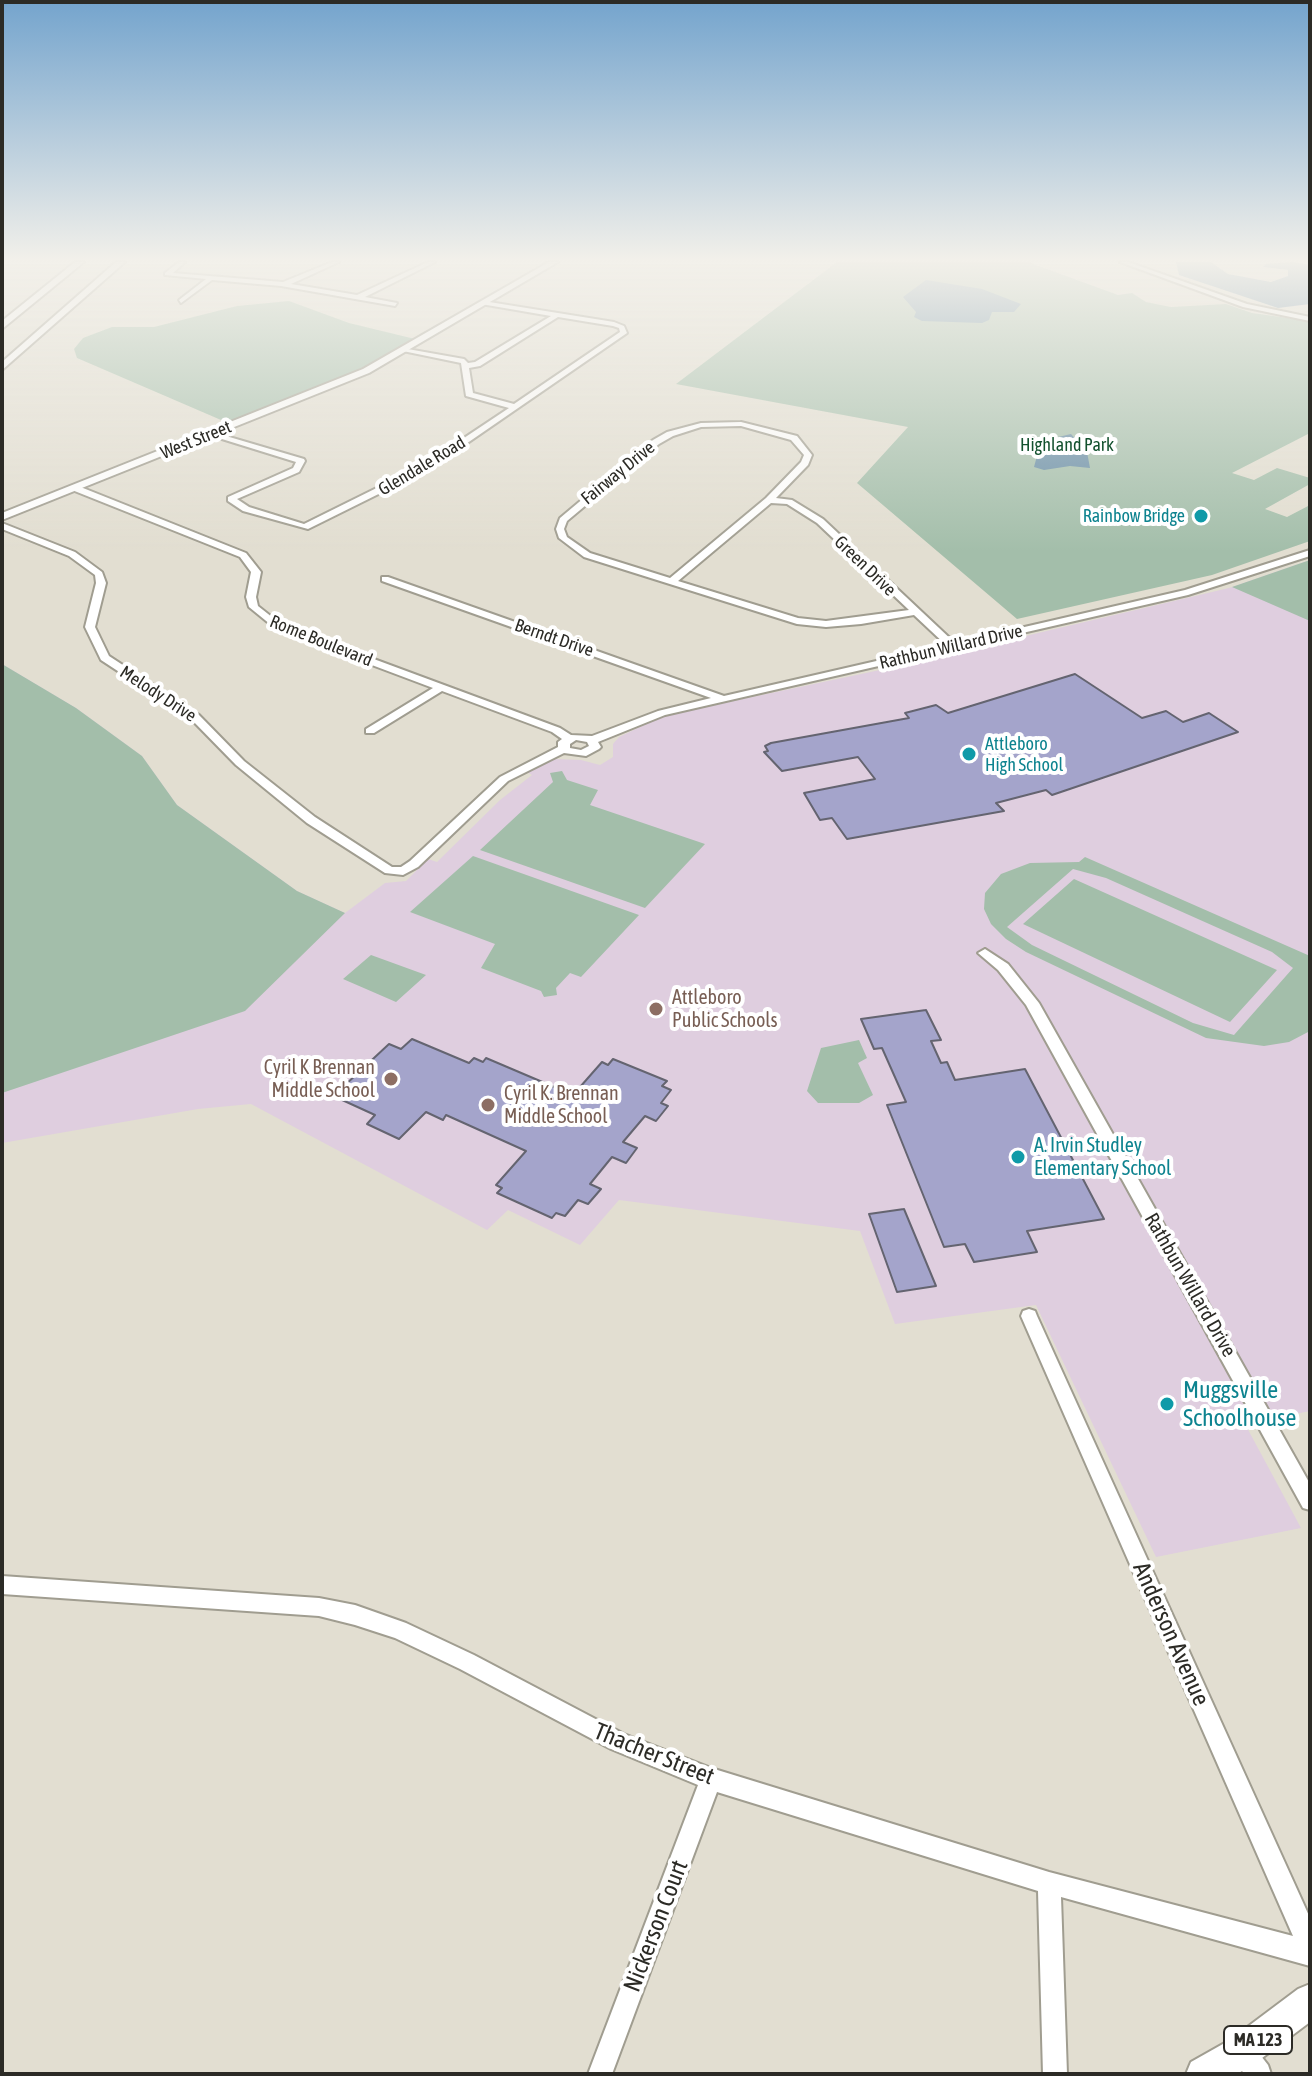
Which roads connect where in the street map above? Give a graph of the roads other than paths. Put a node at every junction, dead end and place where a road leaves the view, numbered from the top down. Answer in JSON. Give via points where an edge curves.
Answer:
{"nodes":[{"id":1,"x":387,"y":359,"type":"edge"},
{"id":2,"x":452,"y":359,"type":"edge"},
{"id":3,"x":485,"y":359,"type":"edge"},
{"id":4,"x":586,"y":359,"type":"edge"},
{"id":5,"x":466,"y":366,"type":"junction"},
{"id":6,"x":515,"y":407,"type":"junction"},
{"id":7,"x":212,"y":433,"type":"junction"},
{"id":8,"x":75,"y":488,"type":"junction"},
{"id":9,"x":769,"y":500,"type":"junction"},
{"id":10,"x":2,"y":517,"type":"edge"},
{"id":11,"x":2,"y":526,"type":"edge"},
{"id":12,"x":1310,"y":553,"type":"edge"},
{"id":13,"x":385,"y":579,"type":"dead end"},
{"id":14,"x":672,"y":581,"type":"junction"},
{"id":15,"x":913,"y":612,"type":"junction"},
{"id":16,"x":954,"y":647,"type":"junction"},
{"id":17,"x":441,"y":687,"type":"junction"},
{"id":18,"x":724,"y":699,"type":"junction"},
{"id":19,"x":370,"y":731,"type":"dead end"},
{"id":20,"x":567,"y":744,"type":"junction"},
{"id":21,"x":985,"y":953,"type":"dead end"},
{"id":22,"x":1029,"y":1316,"type":"dead end"},
{"id":23,"x":1310,"y":1502,"type":"edge"},
{"id":24,"x":2,"y":1585,"type":"edge"},
{"id":25,"x":711,"y":1779,"type":"junction"},
{"id":26,"x":1049,"y":1883,"type":"junction"},
{"id":27,"x":1309,"y":1953,"type":"edge"},
{"id":28,"x":1310,"y":2001,"type":"edge"},
{"id":29,"x":1251,"y":2063,"type":"edge"},
{"id":30,"x":600,"y":2074,"type":"edge"},
{"id":31,"x":1055,"y":2074,"type":"edge"},
{"id":32,"x":1203,"y":2074,"type":"edge"}],
"edges":[{"from":1,"to":7,"type":"main road","name":"West Street"},
{"from":2,"to":5,"type":"street"},
{"from":3,"to":5,"type":"street"},
{"from":4,"to":6,"type":"street","name":"Glendale Road"},
{"from":5,"to":6,"type":"street","via":[[469,394]]},
{"from":6,"to":7,"type":"street","name":"Glendale Road","via":[[428,466],[305,527],[246,509],[231,499],[296,470],[301,461]]},
{"from":7,"to":8,"type":"main road","name":"West Street"},
{"from":8,"to":10,"type":"main road","name":"West Street"},
{"from":8,"to":17,"type":"street","name":"Rome Boulevard","via":[[243,555],[256,572],[254,607],[279,627]]},
{"from":9,"to":14,"type":"street","name":"Fairway Drive"},
{"from":9,"to":14,"type":"street","name":"Fairway Drive","via":[[805,463],[808,455],[802,445],[762,427],[701,425],[656,442],[563,520],[563,538],[587,555]]},
{"from":9,"to":15,"type":"street","name":"Green Drive","via":[[789,502],[813,515]]},
{"from":11,"to":20,"type":"street","name":"Melody Drive","via":[[72,554],[99,574],[90,627],[105,658],[195,717],[270,789],[349,848],[389,870],[407,869],[504,779]]},
{"from":12,"to":16,"type":"street","name":"Rathbun Willard Drive","via":[[1234,580]]},
{"from":13,"to":18,"type":"street","name":"Berndt Drive"},
{"from":14,"to":15,"type":"street","name":"Fairway Drive","via":[[797,621],[826,624]]},
{"from":15,"to":16,"type":"street","name":"Green Drive"},
{"from":16,"to":18,"type":"street","name":"Rathbun Willard Drive"},
{"from":17,"to":19,"type":"street"},
{"from":17,"to":20,"type":"street","name":"Rome Boulevard","via":[[556,730]]},
{"from":18,"to":20,"type":"street","name":"Rathbun Willard Drive","via":[[662,713],[592,740],[595,747],[590,751],[574,754]]},
{"from":21,"to":23,"type":"street","name":"Rathbun Willard Drive","via":[[1032,1003]]},
{"from":22,"to":27,"type":"street","name":"Anderson Avenue","via":[[1301,1924]]},
{"from":24,"to":25,"type":"street","name":"Thacher Street","via":[[319,1607],[355,1615],[454,1656],[618,1742]]},
{"from":25,"to":26,"type":"street","name":"Thacher Street"},
{"from":25,"to":30,"type":"street","name":"Nickerson Court"},
{"from":26,"to":27,"type":"street","name":"Thacher Street"},
{"from":26,"to":31,"type":"street"},
{"from":28,"to":29,"type":"highway","number":"MA 123"},
{"from":29,"to":32,"type":"highway","number":"MA 123"}]}
